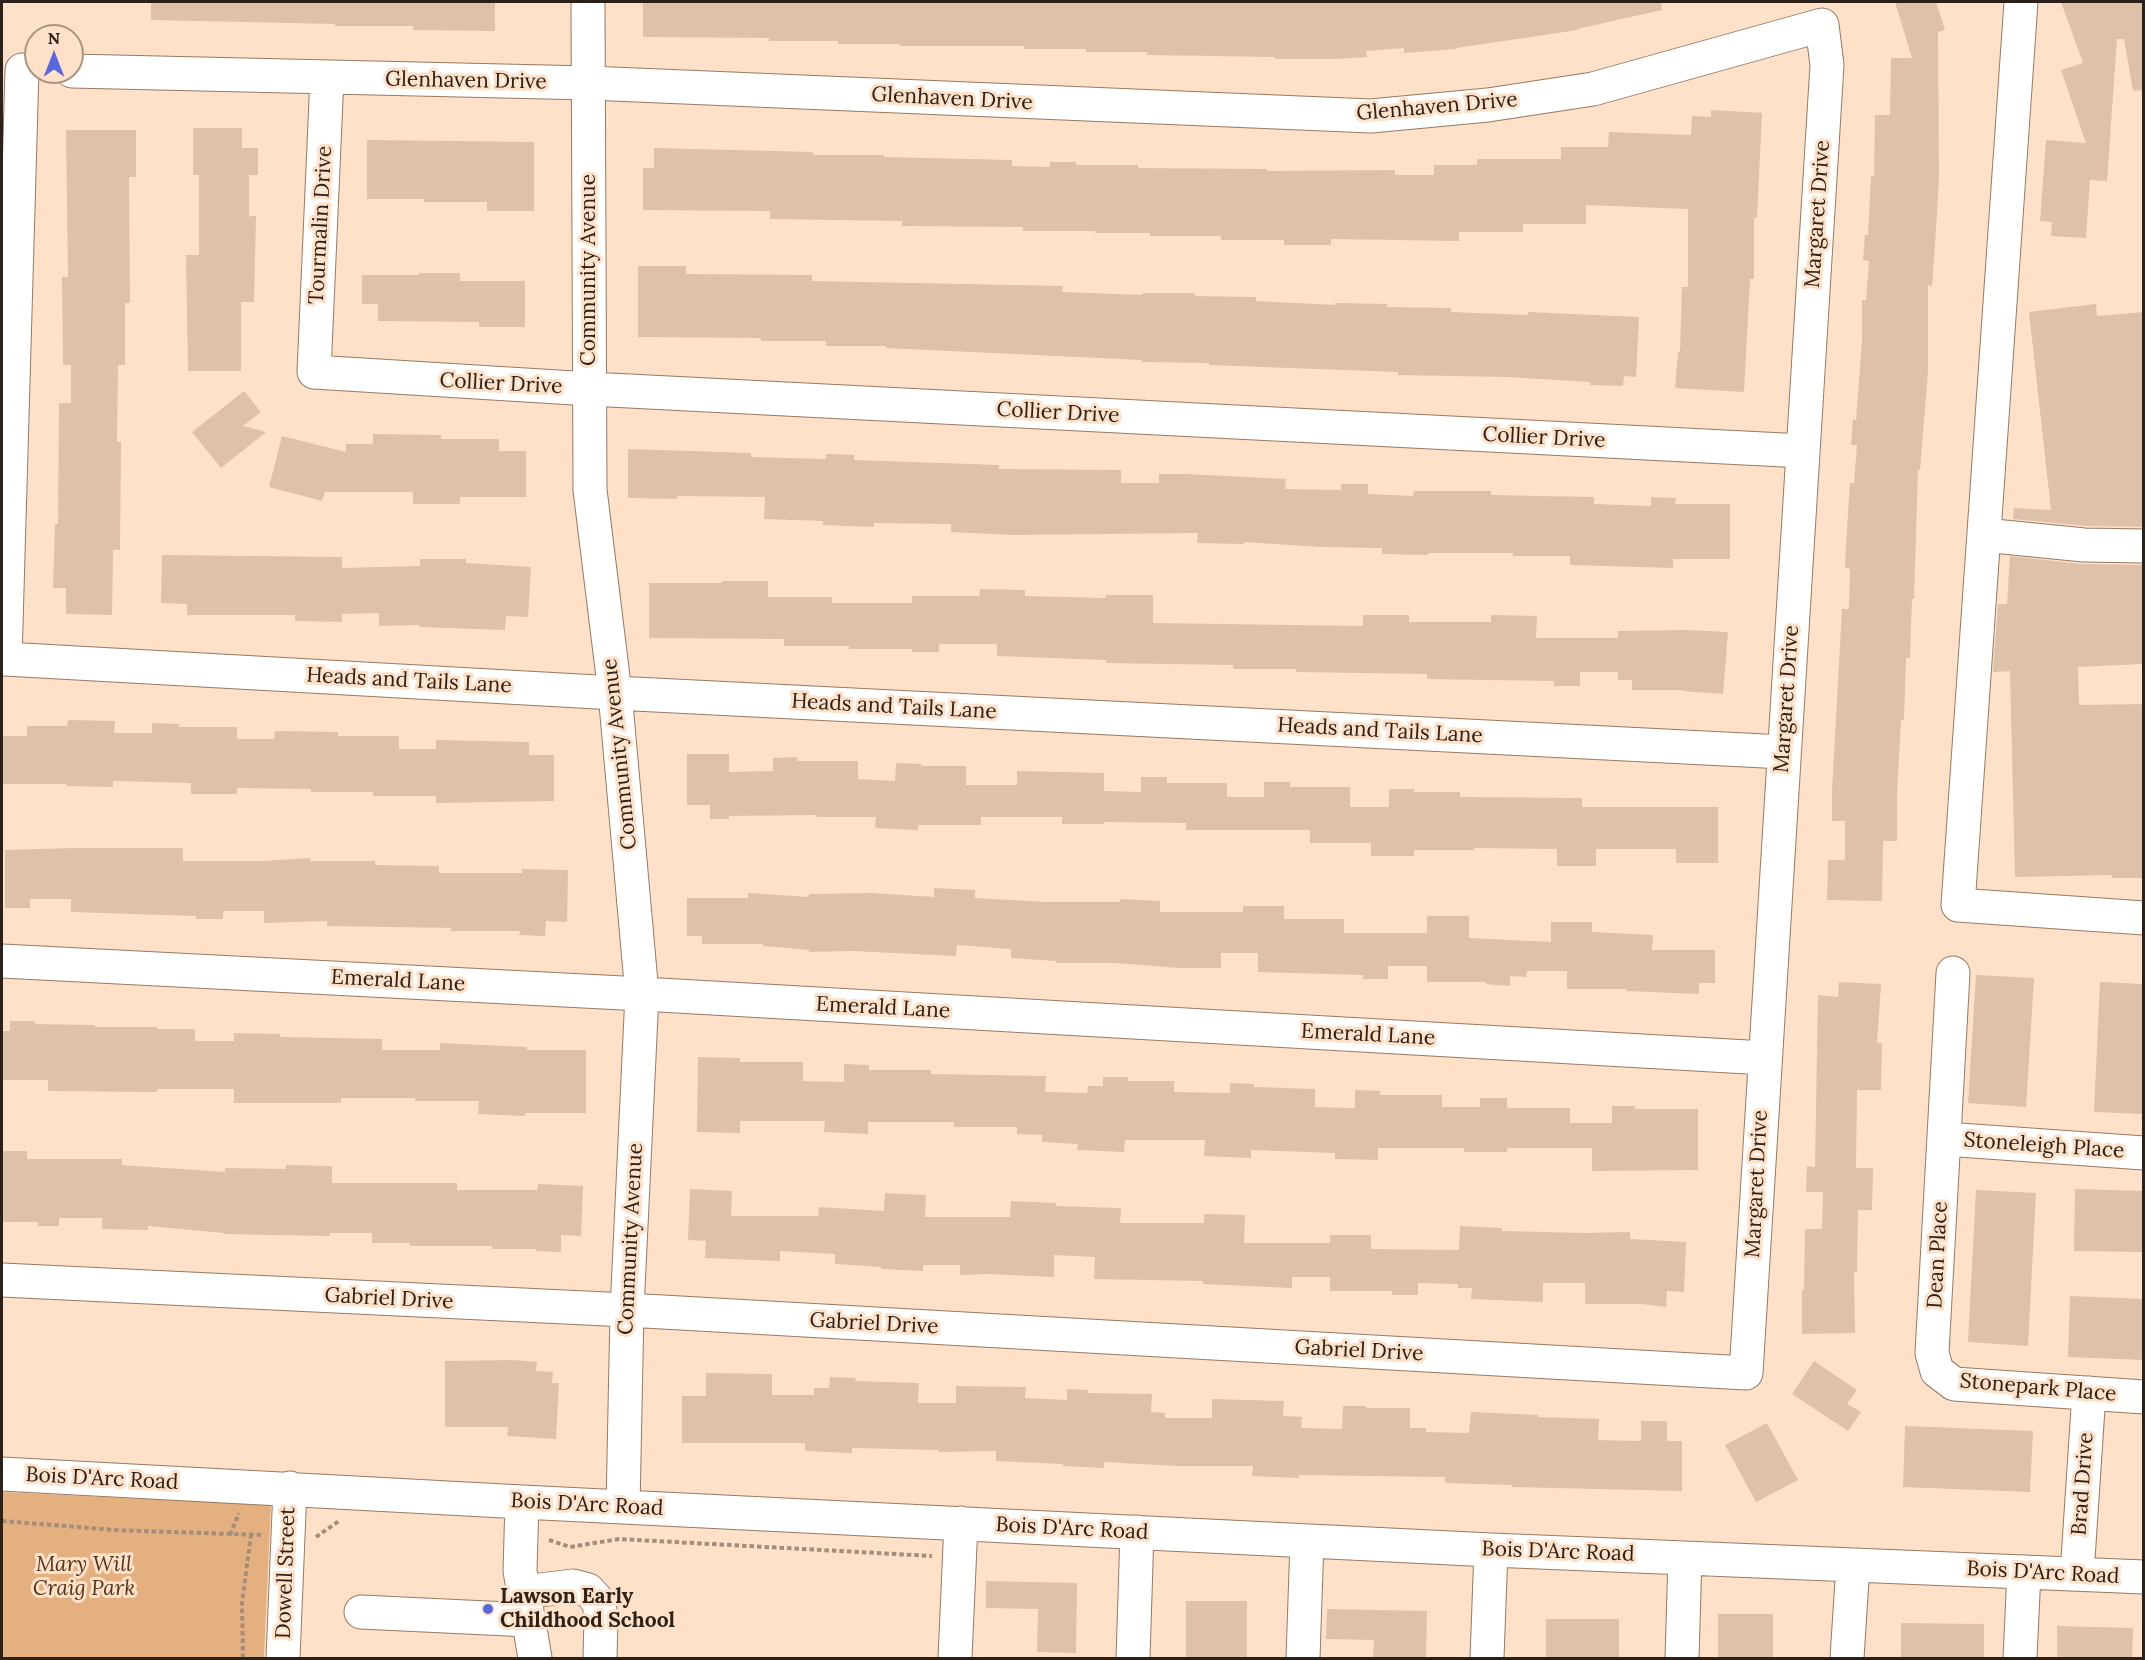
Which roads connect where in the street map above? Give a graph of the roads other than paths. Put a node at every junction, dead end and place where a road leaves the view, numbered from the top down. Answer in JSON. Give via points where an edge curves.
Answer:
{"nodes":[{"id":1,"x":588,"y":2,"type":"edge"},
{"id":2,"x":2021,"y":2,"type":"edge"},
{"id":3,"x":1821,"y":25,"type":"joint"},
{"id":4,"x":20,"y":70,"type":"edge"},
{"id":5,"x":84,"y":71,"type":"edge"},
{"id":6,"x":327,"y":77,"type":"junction"},
{"id":7,"x":589,"y":84,"type":"junction"},
{"id":8,"x":314,"y":372,"type":"joint"},
{"id":9,"x":590,"y":389,"type":"junction"},
{"id":10,"x":1803,"y":451,"type":"junction"},
{"id":11,"x":1984,"y":535,"type":"junction"},
{"id":12,"x":2144,"y":546,"type":"edge"},
{"id":13,"x":615,"y":693,"type":"junction"},
{"id":14,"x":1784,"y":752,"type":"junction"},
{"id":15,"x":2144,"y":918,"type":"edge"},
{"id":16,"x":2,"y":961,"type":"edge"},
{"id":17,"x":1953,"y":973,"type":"dead end"},
{"id":18,"x":642,"y":994,"type":"junction"},
{"id":19,"x":1765,"y":1058,"type":"junction"},
{"id":20,"x":1945,"y":1139,"type":"junction"},
{"id":21,"x":2144,"y":1153,"type":"edge"},
{"id":22,"x":2,"y":1280,"type":"edge"},
{"id":23,"x":627,"y":1310,"type":"junction"},
{"id":24,"x":1937,"y":1371,"type":"joint"},
{"id":25,"x":1746,"y":1373,"type":"joint"},
{"id":26,"x":2089,"y":1393,"type":"junction"},
{"id":27,"x":2144,"y":1397,"type":"edge"},
{"id":28,"x":2,"y":1474,"type":"edge"},
{"id":29,"x":290,"y":1488,"type":"junction"},
{"id":30,"x":623,"y":1507,"type":"junction"},
{"id":31,"x":522,"y":1516,"type":"junction"},
{"id":32,"x":961,"y":1523,"type":"junction"},
{"id":33,"x":1137,"y":1532,"type":"junction"},
{"id":34,"x":1307,"y":1541,"type":"junction"},
{"id":35,"x":1491,"y":1550,"type":"junction"},
{"id":36,"x":1685,"y":1558,"type":"junction"},
{"id":37,"x":1853,"y":1565,"type":"junction"},
{"id":38,"x":2024,"y":1572,"type":"junction"},
{"id":39,"x":2078,"y":1575,"type":"junction"},
{"id":40,"x":2144,"y":1577,"type":"edge"},
{"id":41,"x":526,"y":1606,"type":"junction"},
{"id":42,"x":361,"y":1612,"type":"dead end"},
{"id":43,"x":283,"y":1659,"type":"edge"},
{"id":44,"x":536,"y":1659,"type":"edge"},
{"id":45,"x":600,"y":1659,"type":"edge"},
{"id":46,"x":955,"y":1659,"type":"edge"},
{"id":47,"x":1133,"y":1659,"type":"edge"},
{"id":48,"x":1304,"y":1659,"type":"edge"},
{"id":49,"x":1487,"y":1659,"type":"edge"},
{"id":50,"x":1682,"y":1659,"type":"edge"},
{"id":51,"x":1847,"y":1659,"type":"edge"},
{"id":52,"x":2020,"y":1659,"type":"edge"}],
"edges":[{"from":1,"to":7,"type":"street","name":"Community Avenue"},
{"from":2,"to":11,"type":"street"},
{"from":3,"to":7,"type":"street","name":"Glenhaven Drive","via":[[1593,89],[1488,105],[1371,116]]},
{"from":3,"to":10,"type":"street","name":"Margaret Drive","via":[[1827,65]]},
{"from":4,"to":13,"type":"street","name":"Heads and Tails Lane","via":[[5,659]]},
{"from":5,"to":6,"type":"street","name":"Glenhaven Drive"},
{"from":6,"to":7,"type":"street","name":"Glenhaven Drive"},
{"from":6,"to":8,"type":"street","name":"Tourmalin Drive"},
{"from":7,"to":9,"type":"street","name":"Community Avenue"},
{"from":8,"to":9,"type":"street","name":"Collier Drive"},
{"from":9,"to":10,"type":"street","name":"Collier Drive"},
{"from":9,"to":13,"type":"street","name":"Community Avenue","via":[[590,490]]},
{"from":10,"to":14,"type":"street","name":"Margaret Drive"},
{"from":11,"to":12,"type":"street","via":[[2084,545]]},
{"from":11,"to":15,"type":"street","via":[[1958,905]]},
{"from":13,"to":14,"type":"street","name":"Heads and Tails Lane"},
{"from":13,"to":18,"type":"street","name":"Community Avenue"},
{"from":14,"to":19,"type":"street","name":"Margaret Drive"},
{"from":16,"to":18,"type":"street","name":"Emerald Lane"},
{"from":17,"to":20,"type":"street","name":"Dean Place"},
{"from":18,"to":19,"type":"street","name":"Emerald Lane"},
{"from":18,"to":23,"type":"street","name":"Community Avenue"},
{"from":19,"to":25,"type":"street","name":"Margaret Drive"},
{"from":20,"to":21,"type":"street","name":"Stoneleigh Place"},
{"from":20,"to":24,"type":"street","name":"Dean Place","via":[[1932,1353]]},
{"from":22,"to":23,"type":"street","name":"Gabriel Drive"},
{"from":23,"to":25,"type":"street","name":"Gabriel Drive"},
{"from":23,"to":30,"type":"street","name":"Community Avenue"},
{"from":24,"to":26,"type":"street","name":"Stonepark Place","via":[[1954,1384]]},
{"from":26,"to":27,"type":"street","name":"Stonepark Place"},
{"from":26,"to":39,"type":"street","name":"Brad Drive"},
{"from":28,"to":29,"type":"street","name":"Bois D'Arc Road"},
{"from":29,"to":31,"type":"street","name":"Bois D'Arc Road"},
{"from":29,"to":43,"type":"street","name":"Dowell Street"},
{"from":30,"to":31,"type":"street","name":"Bois D'Arc Road"},
{"from":30,"to":32,"type":"street","name":"Bois D'Arc Road"},
{"from":31,"to":41,"type":"street","via":[[520,1571]]},
{"from":32,"to":33,"type":"street","name":"Bois D'Arc Road"},
{"from":32,"to":46,"type":"street"},
{"from":33,"to":34,"type":"street","name":"Bois D'Arc Road"},
{"from":33,"to":47,"type":"street"},
{"from":34,"to":35,"type":"street","name":"Bois D'Arc Road"},
{"from":34,"to":48,"type":"street"},
{"from":35,"to":36,"type":"street","name":"Bois D'Arc Road"},
{"from":35,"to":49,"type":"street"},
{"from":36,"to":37,"type":"street","name":"Bois D'Arc Road"},
{"from":36,"to":50,"type":"street"},
{"from":37,"to":38,"type":"street","name":"Bois D'Arc Road"},
{"from":37,"to":51,"type":"street"},
{"from":38,"to":39,"type":"street","name":"Bois D'Arc Road"},
{"from":38,"to":52,"type":"street"},
{"from":39,"to":40,"type":"street","name":"Bois D'Arc Road"},
{"from":41,"to":42,"type":"street"},
{"from":41,"to":44,"type":"street"},
{"from":41,"to":45,"type":"street","via":[[573,1586],[588,1590],[599,1602]]}]}
